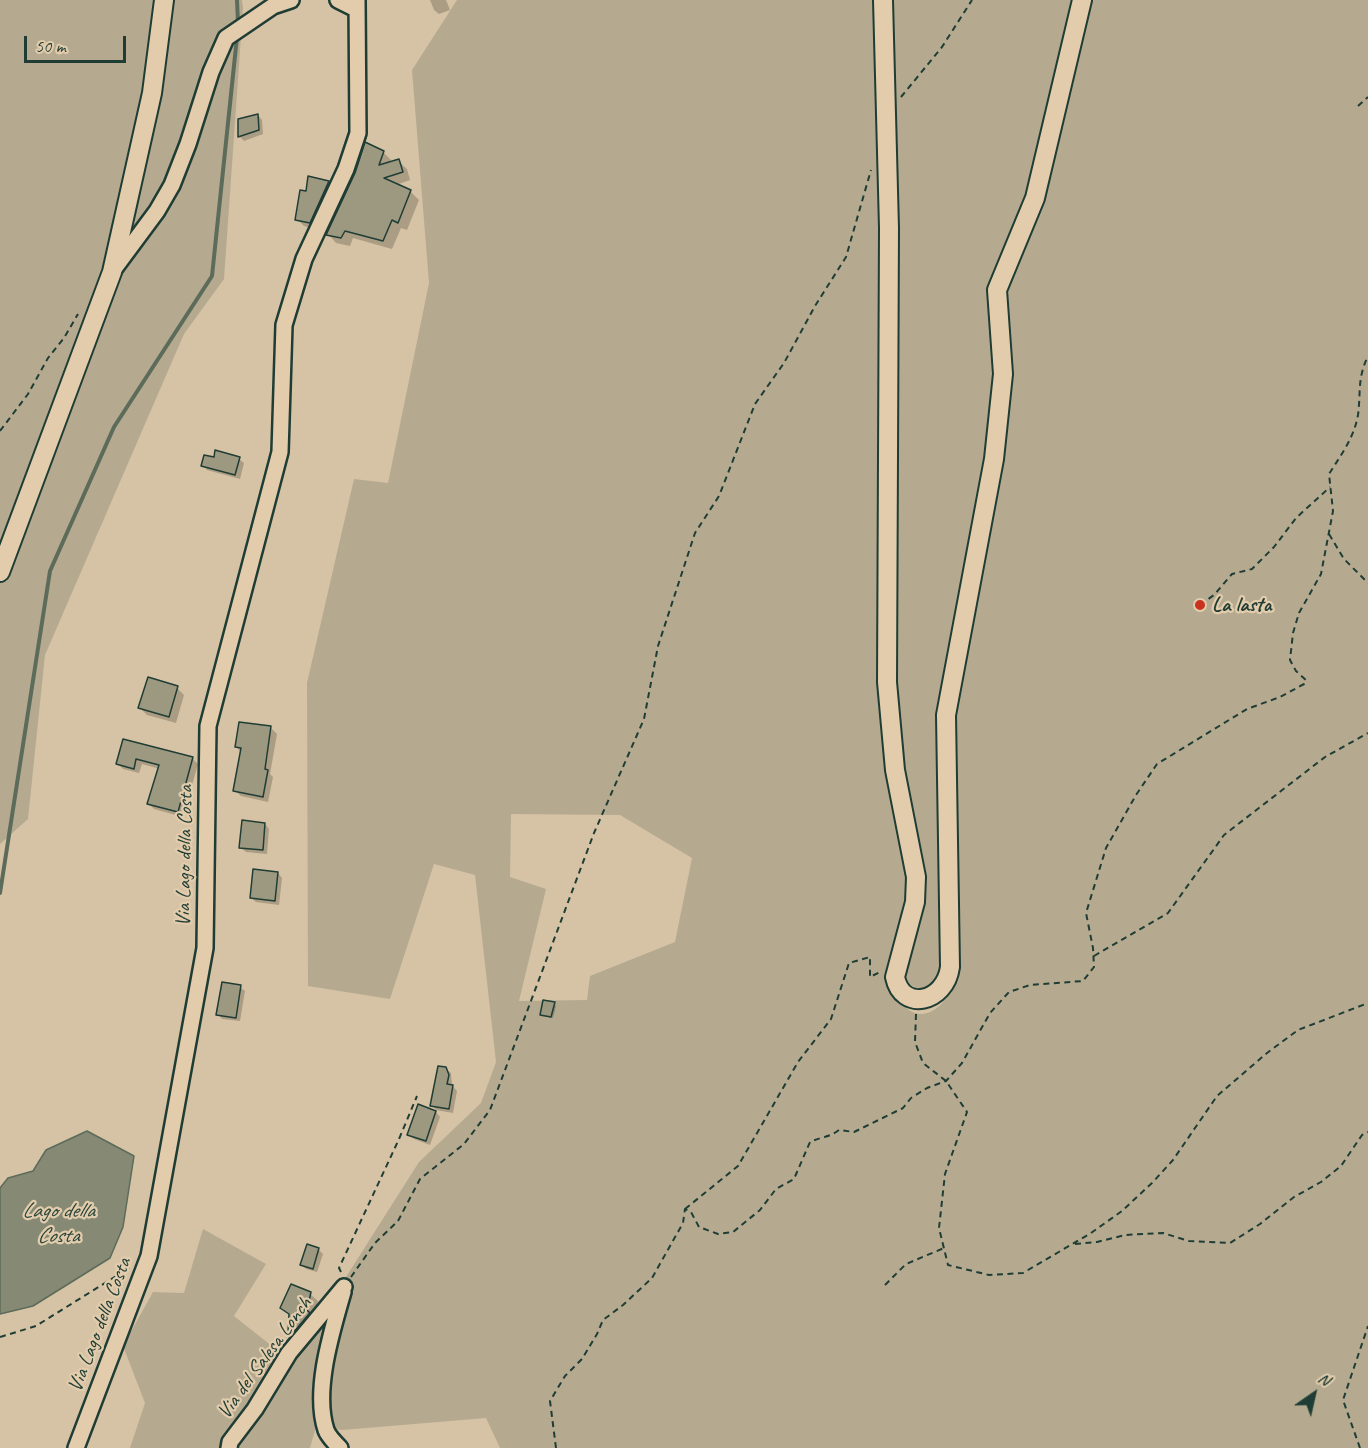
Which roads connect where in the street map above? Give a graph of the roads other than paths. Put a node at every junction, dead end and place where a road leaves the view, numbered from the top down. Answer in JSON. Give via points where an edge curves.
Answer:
{"nodes":[{"id":1,"x":164,"y":0,"type":"edge"},
{"id":2,"x":291,"y":0,"type":"edge"},
{"id":3,"x":338,"y":0,"type":"edge"},
{"id":4,"x":883,"y":0,"type":"edge"},
{"id":5,"x":1082,"y":0,"type":"edge"},
{"id":6,"x":356,"y":4,"type":"edge"},
{"id":7,"x":112,"y":272,"type":"junction"},
{"id":8,"x":0,"y":572,"type":"edge"},
{"id":9,"x":76,"y":1448,"type":"edge"},
{"id":10,"x":229,"y":1448,"type":"edge"},
{"id":11,"x":340,"y":1448,"type":"edge"}],
"edges":[{"from":1,"to":7,"type":"main road","via":[[152,93]]},
{"from":2,"to":7,"type":"street","via":[[273,6],[229,36],[211,72],[172,184]]},
{"from":3,"to":6,"type":"street"},
{"from":4,"to":5,"type":"main road","via":[[889,228],[887,682],[895,770],[916,877],[915,903],[895,977],[897,987],[917,999],[940,991],[950,967],[946,715],[994,459],[1003,374],[997,290],[1035,198]]},
{"from":6,"to":9,"type":"street","name":"Via Lago della Costa","via":[[358,133],[346,169],[304,259],[284,325],[280,452],[208,726],[205,948],[149,1256]]},
{"from":7,"to":8,"type":"main road"},
{"from":10,"to":11,"type":"street","name":"Via del Salesa Lonch","via":[[289,1353],[344,1287],[321,1391],[326,1431]]}]}
